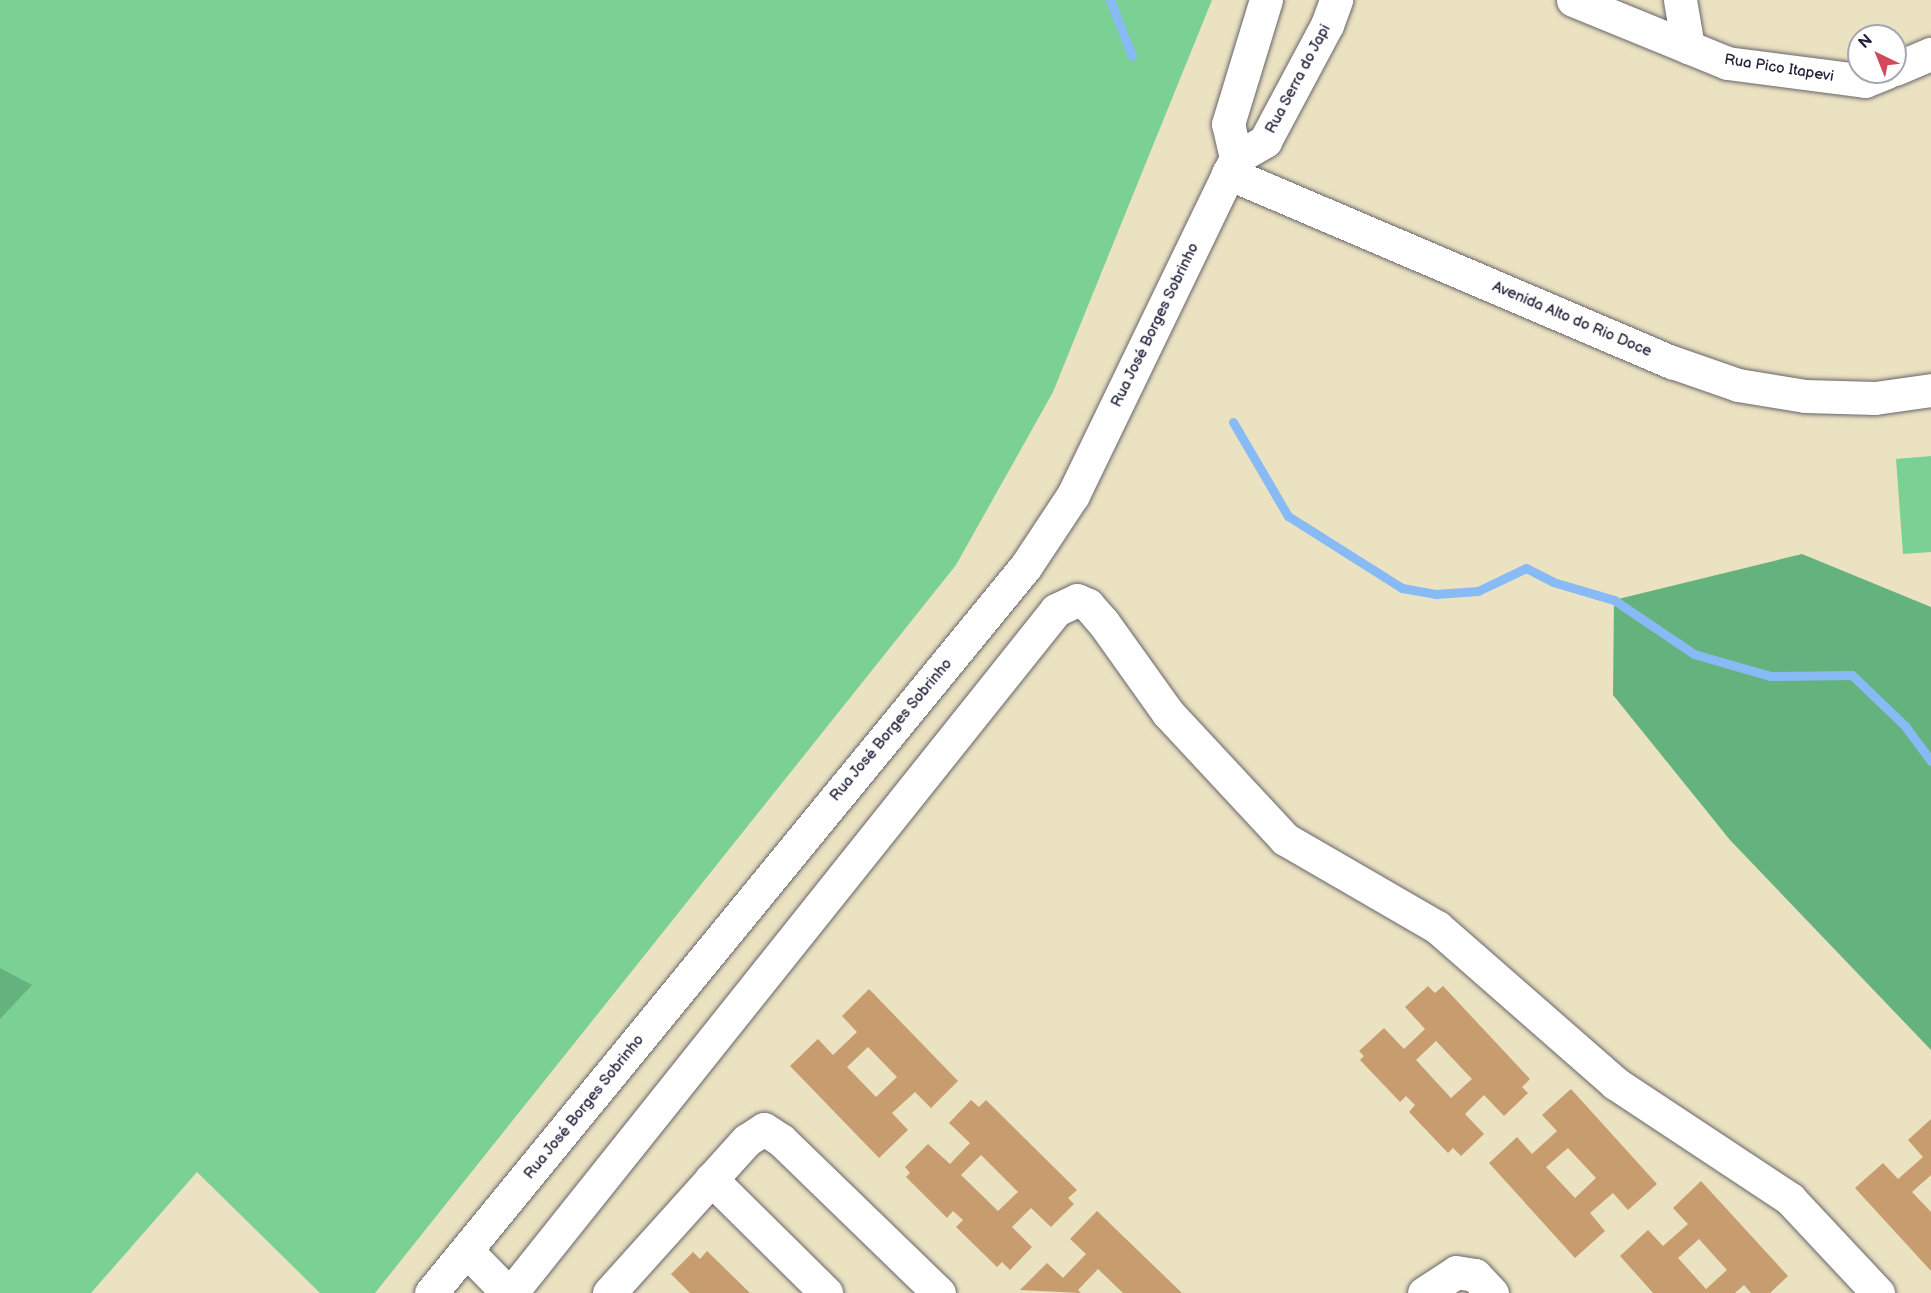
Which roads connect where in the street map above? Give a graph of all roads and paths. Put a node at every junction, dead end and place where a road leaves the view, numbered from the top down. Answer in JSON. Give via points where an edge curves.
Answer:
{"nodes":[{"id":1,"x":1266,"y":0,"type":"edge"},
{"id":2,"x":1336,"y":0,"type":"edge"},
{"id":3,"x":1573,"y":0,"type":"edge"},
{"id":4,"x":1680,"y":0,"type":"edge"},
{"id":5,"x":1688,"y":46,"type":"junction"},
{"id":6,"x":1931,"y":54,"type":"edge"},
{"id":7,"x":1907,"y":64,"type":"edge"},
{"id":8,"x":1847,"y":79,"type":"edge"},
{"id":9,"x":1232,"y":166,"type":"junction"},
{"id":10,"x":1931,"y":390,"type":"edge"},
{"id":11,"x":711,"y":1179,"type":"junction"},
{"id":12,"x":468,"y":1252,"type":"junction"},
{"id":13,"x":1864,"y":1287,"type":"edge"},
{"id":14,"x":431,"y":1293,"type":"edge"},
{"id":15,"x":510,"y":1293,"type":"edge"},
{"id":16,"x":609,"y":1293,"type":"edge"},
{"id":17,"x":826,"y":1293,"type":"edge"},
{"id":18,"x":939,"y":1293,"type":"edge"},
{"id":19,"x":1424,"y":1293,"type":"edge"},
{"id":20,"x":1492,"y":1293,"type":"edge"}],
"edges":[{"from":1,"to":9,"type":"street","via":[[1228,124]]},
{"from":2,"to":9,"type":"street","name":"Rua Serra do Japi","via":[[1327,25],[1265,141]]},
{"from":3,"to":5,"type":"street","name":"Rua Pico Itapevi"},
{"from":4,"to":5,"type":"street"},
{"from":5,"to":8,"type":"street","name":"Rua Pico Itapevi","via":[[1727,63]]},
{"from":6,"to":7,"type":"street"},
{"from":9,"to":10,"type":"street","name":"Avenida Alto do Rio Doce","via":[[1672,362],[1738,385],[1805,396],[1875,398]]},
{"from":9,"to":12,"type":"street","name":"Rua José Borges Sobrinho","via":[[1072,495],[1026,566],[756,891]]},
{"from":11,"to":16,"type":"street"},
{"from":11,"to":17,"type":"street"},
{"from":11,"to":18,"type":"street","via":[[756,1132],[769,1130]]},
{"from":12,"to":14,"type":"street","name":"Rua José Borges Sobrinho"},
{"from":12,"to":15,"type":"street"},
{"from":13,"to":15,"type":"street","via":[[1791,1199],[1615,1083],[1437,927],[1285,839],[1168,713],[1103,622],[1088,605],[1077,600],[1056,610]]},
{"from":19,"to":20,"type":"street","via":[[1456,1272],[1475,1275]]}]}
